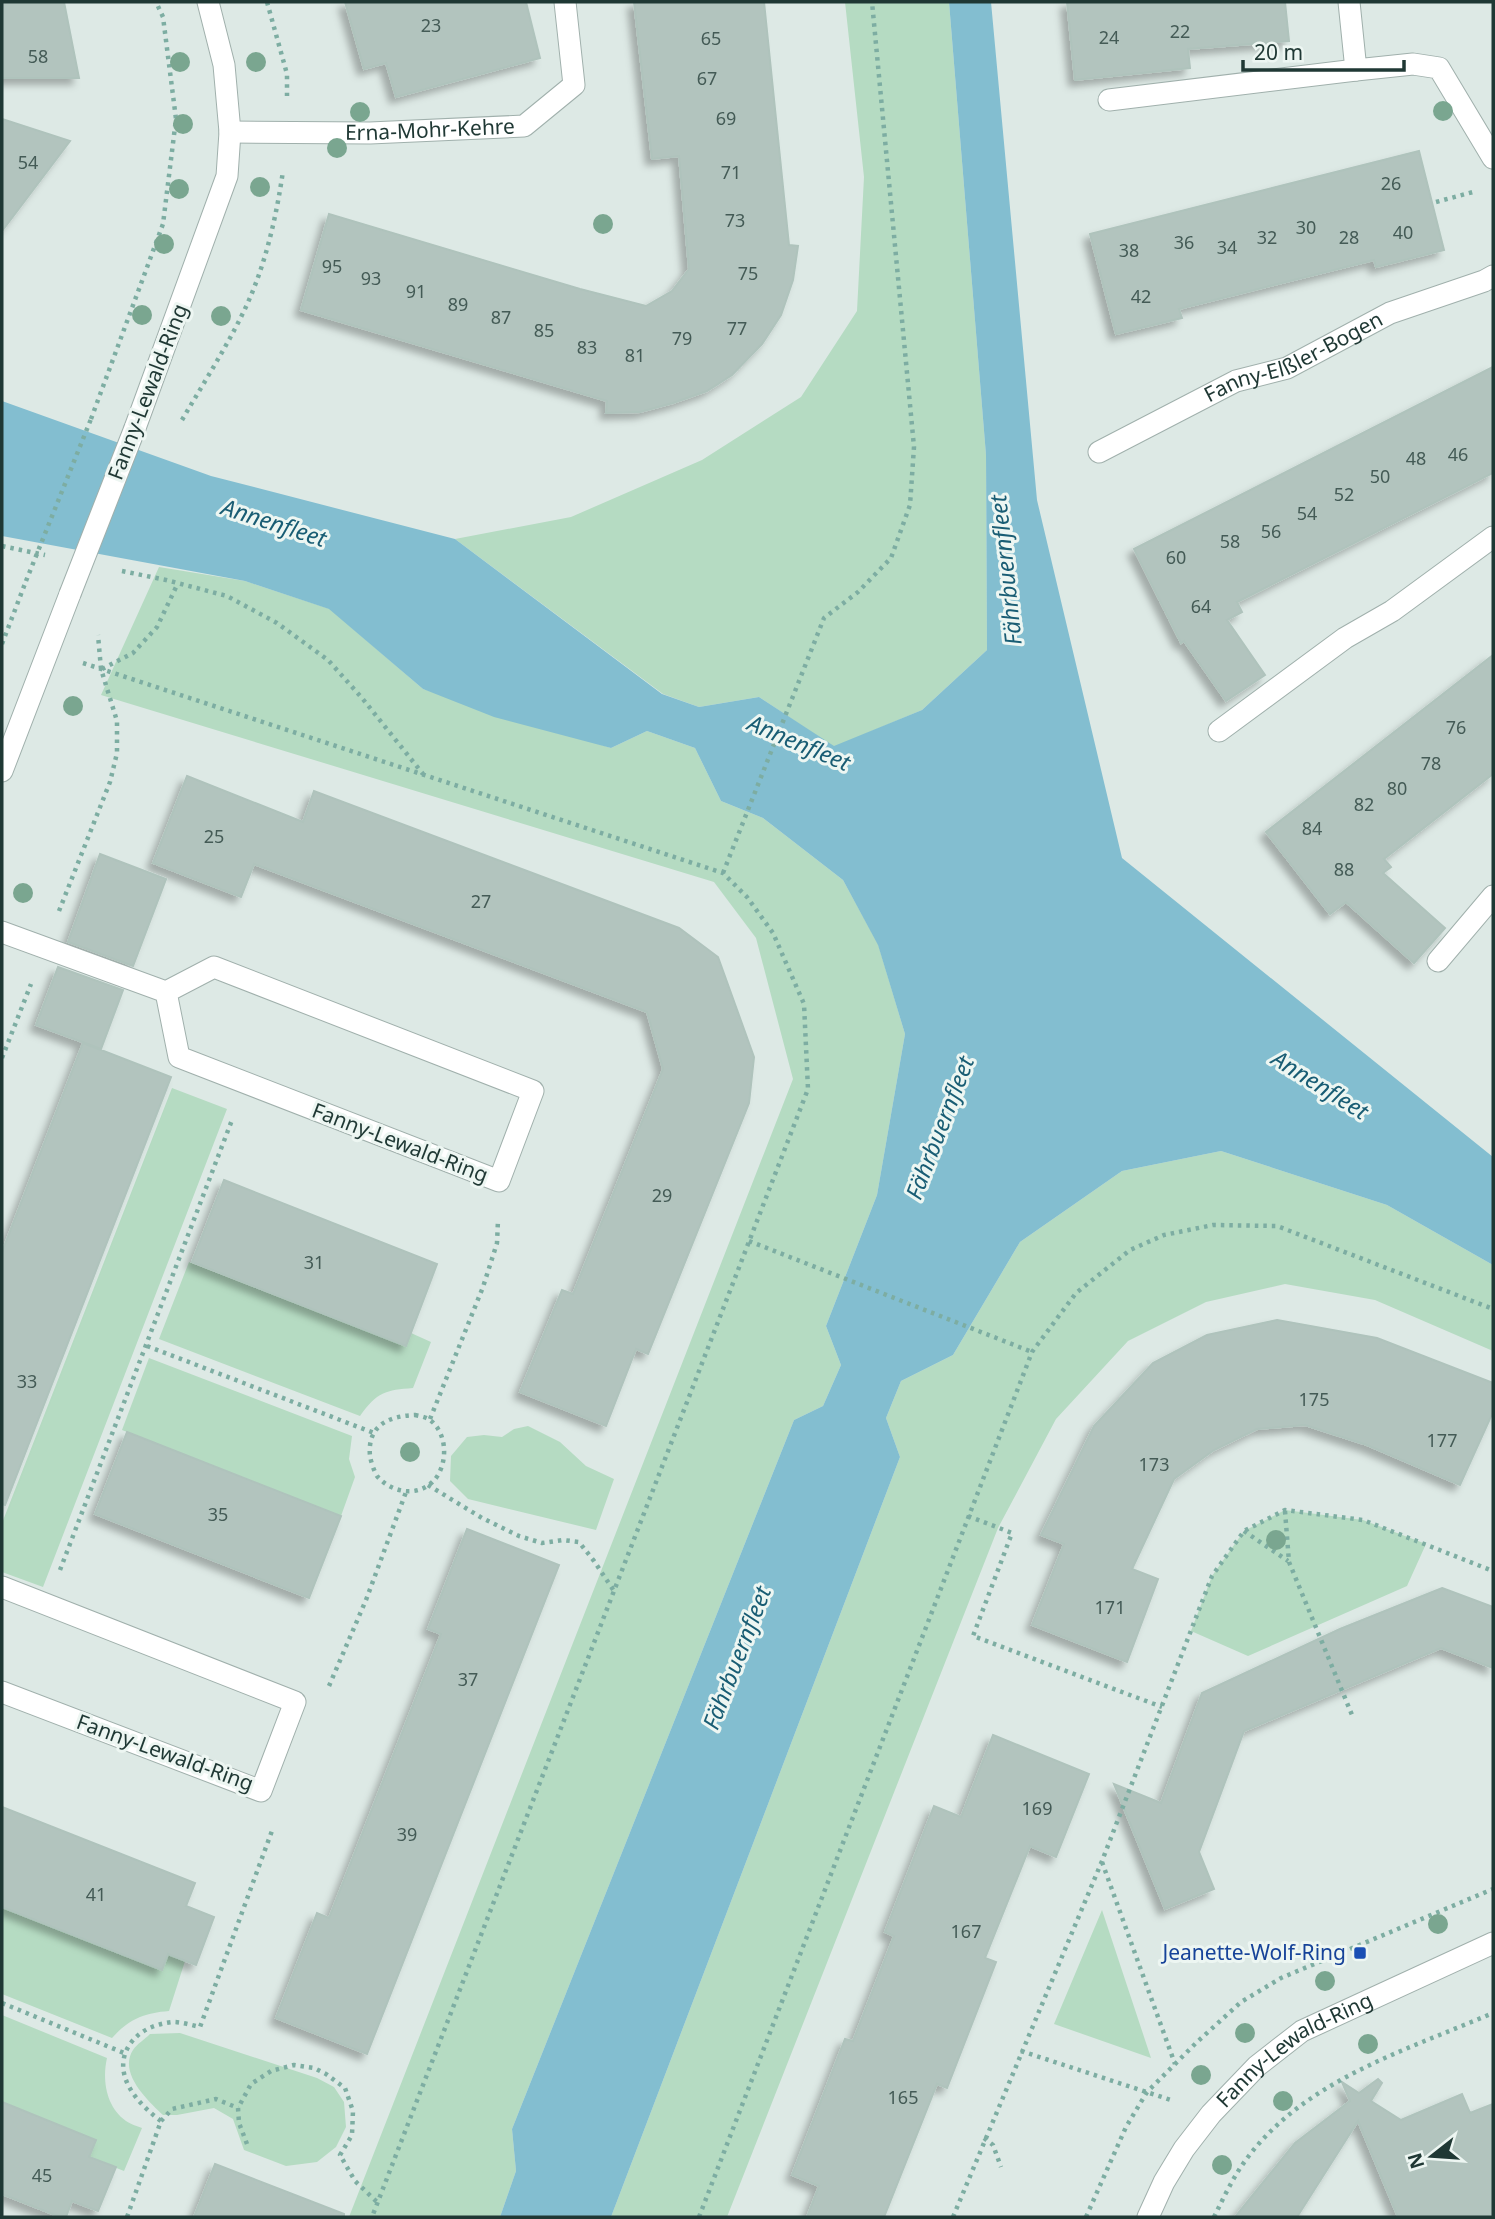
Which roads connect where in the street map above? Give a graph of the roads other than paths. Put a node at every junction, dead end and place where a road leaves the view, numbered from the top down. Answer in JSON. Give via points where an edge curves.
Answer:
{"nodes":[{"id":1,"x":208,"y":2,"type":"edge"},
{"id":2,"x":565,"y":2,"type":"edge"},
{"id":3,"x":1349,"y":2,"type":"edge"},
{"id":4,"x":1356,"y":70,"type":"junction"},
{"id":5,"x":1109,"y":100,"type":"dead end"},
{"id":6,"x":230,"y":132,"type":"junction"},
{"id":7,"x":1493,"y":158,"type":"edge"},
{"id":8,"x":1493,"y":276,"type":"edge"},
{"id":9,"x":1098,"y":452,"type":"dead end"},
{"id":10,"x":1493,"y":537,"type":"edge"},
{"id":11,"x":1219,"y":731,"type":"dead end"},
{"id":12,"x":2,"y":771,"type":"edge"},
{"id":13,"x":1493,"y":896,"type":"edge"},
{"id":14,"x":2,"y":932,"type":"edge"},
{"id":15,"x":1438,"y":961,"type":"dead end"},
{"id":16,"x":166,"y":992,"type":"junction"},
{"id":17,"x":2,"y":1587,"type":"edge"},
{"id":18,"x":2,"y":1692,"type":"edge"},
{"id":19,"x":1493,"y":1943,"type":"edge"},
{"id":20,"x":1148,"y":2217,"type":"edge"}],
"edges":[{"from":1,"to":6,"type":"street","name":"Fanny-Lewald-Ring","via":[[224,65]]},
{"from":2,"to":6,"type":"street","name":"Erna-Mohr-Kehre","via":[[574,85],[524,126],[370,133]]},
{"from":3,"to":4,"type":"street"},
{"from":4,"to":5,"type":"street"},
{"from":4,"to":7,"type":"street","via":[[1413,64],[1439,68]]},
{"from":6,"to":12,"type":"street","name":"Fanny-Lewald-Ring","bridge":true,"via":[[227,176]]},
{"from":8,"to":9,"type":"street","name":"Fanny-Elßler-Bogen","via":[[1390,313],[1287,368],[1236,381]]},
{"from":10,"to":11,"type":"street"},
{"from":13,"to":15,"type":"street"},
{"from":14,"to":16,"type":"street"},
{"from":16,"to":16,"type":"street","name":"Fanny-Lewald-Ring","via":[[214,967],[533,1091],[499,1181],[178,1057]]},
{"from":17,"to":18,"type":"street","name":"Fanny-Lewald-Ring","via":[[295,1702],[261,1791]]},
{"from":19,"to":20,"type":"street","name":"Fanny-Lewald-Ring","via":[[1302,2031],[1257,2066],[1184,2149]]}]}
